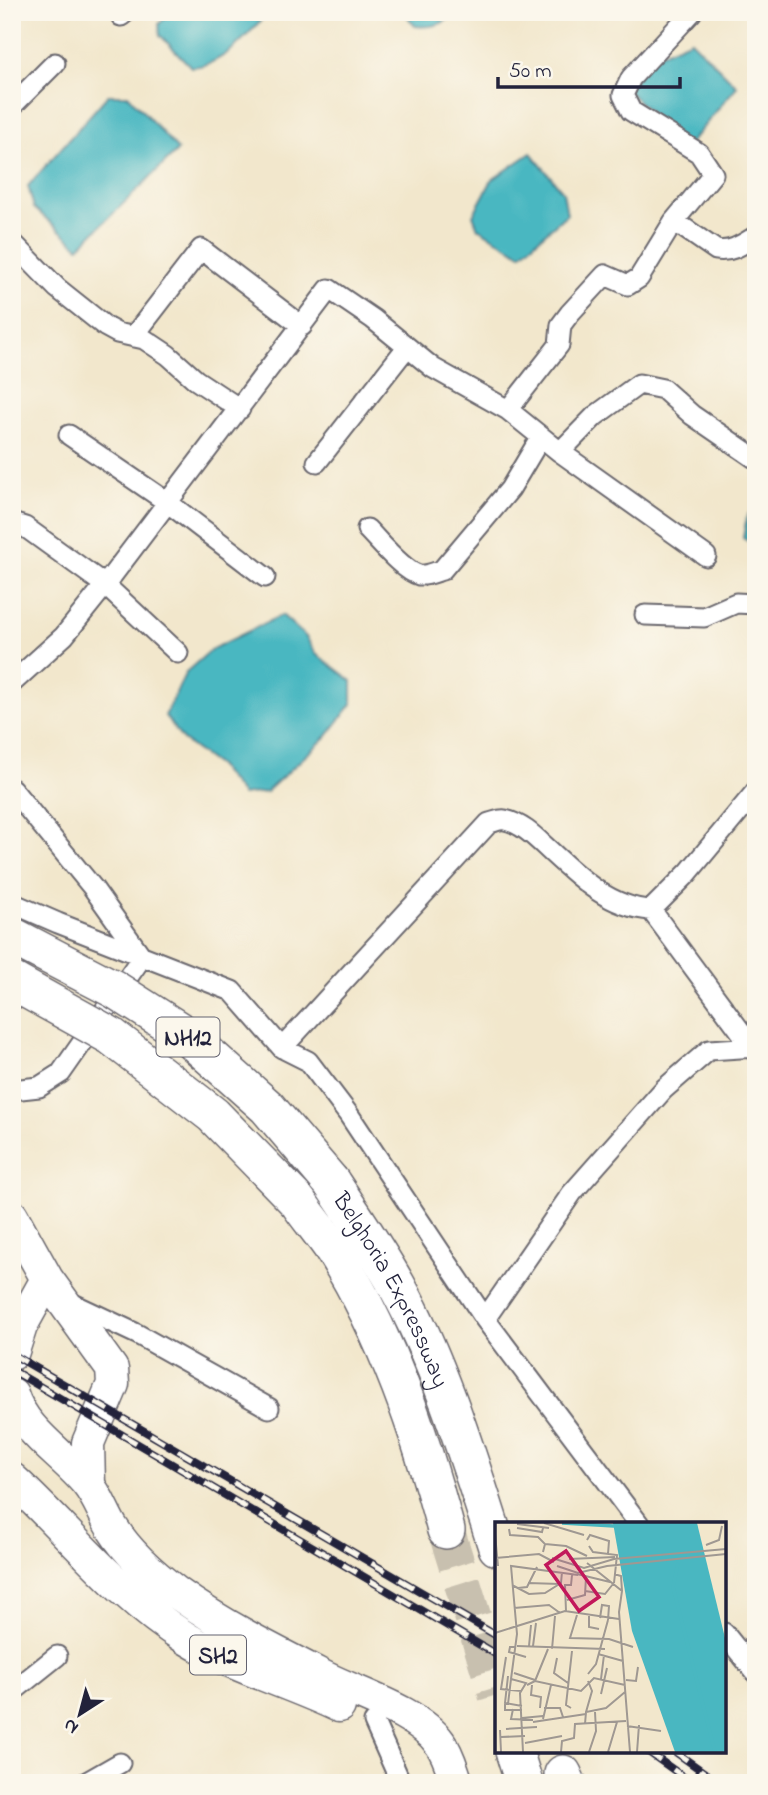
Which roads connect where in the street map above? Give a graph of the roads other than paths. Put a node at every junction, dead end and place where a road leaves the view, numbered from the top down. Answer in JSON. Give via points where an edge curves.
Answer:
{"nodes":[{"id":1,"x":692,"y":12,"type":"edge"},
{"id":2,"x":55,"y":63,"type":"dead end"},
{"id":3,"x":12,"y":106,"type":"edge"},
{"id":4,"x":674,"y":220,"type":"junction"},
{"id":5,"x":756,"y":236,"type":"edge"},
{"id":6,"x":12,"y":242,"type":"edge"},
{"id":7,"x":302,"y":326,"type":"junction"},
{"id":8,"x":133,"y":337,"type":"junction"},
{"id":9,"x":407,"y":347,"type":"junction"},
{"id":10,"x":240,"y":409,"type":"junction"},
{"id":11,"x":508,"y":410,"type":"junction"},
{"id":12,"x":69,"y":435,"type":"dead end"},
{"id":13,"x":541,"y":437,"type":"junction"},
{"id":14,"x":560,"y":452,"type":"junction"},
{"id":15,"x":756,"y":459,"type":"edge"},
{"id":16,"x":317,"y":462,"type":"dead end"},
{"id":17,"x":167,"y":502,"type":"junction"},
{"id":18,"x":12,"y":523,"type":"edge"},
{"id":19,"x":367,"y":529,"type":"dead end"},
{"id":20,"x":706,"y":556,"type":"dead end"},
{"id":21,"x":265,"y":578,"type":"dead end"},
{"id":22,"x":105,"y":585,"type":"junction"},
{"id":23,"x":756,"y":604,"type":"edge"},
{"id":24,"x":645,"y":615,"type":"dead end"},
{"id":25,"x":178,"y":653,"type":"dead end"},
{"id":26,"x":12,"y":683,"type":"edge"},
{"id":27,"x":12,"y":789,"type":"edge"},
{"id":28,"x":756,"y":791,"type":"edge"},
{"id":29,"x":12,"y":903,"type":"edge"},
{"id":30,"x":651,"y":910,"type":"junction"},
{"id":31,"x":12,"y":936,"type":"edge"},
{"id":32,"x":142,"y":957,"type":"junction"},
{"id":33,"x":12,"y":981,"type":"edge"},
{"id":34,"x":282,"y":1048,"type":"junction"},
{"id":35,"x":754,"y":1049,"type":"edge"},
{"id":36,"x":12,"y":1090,"type":"edge"},
{"id":37,"x":12,"y":1216,"type":"edge"},
{"id":38,"x":55,"y":1289,"type":"junction"},
{"id":39,"x":485,"y":1319,"type":"junction"},
{"id":40,"x":12,"y":1354,"type":"edge"},
{"id":41,"x":12,"y":1394,"type":"edge"},
{"id":42,"x":269,"y":1408,"type":"dead end"},
{"id":43,"x":12,"y":1479,"type":"edge"},
{"id":44,"x":89,"y":1485,"type":"junction"},
{"id":45,"x":637,"y":1522,"type":"edge"},
{"id":46,"x":446,"y":1530,"type":"tunnel mouth"},
{"id":47,"x":495,"y":1541,"type":"edge"},
{"id":48,"x":726,"y":1636,"type":"edge"},
{"id":49,"x":57,"y":1656,"type":"dead end"},
{"id":50,"x":756,"y":1673,"type":"edge"},
{"id":51,"x":324,"y":1688,"type":"junction"},
{"id":52,"x":12,"y":1692,"type":"edge"},
{"id":53,"x":374,"y":1722,"type":"junction"},
{"id":54,"x":515,"y":1753,"type":"edge"},
{"id":55,"x":120,"y":1763,"type":"dead end"},
{"id":56,"x":457,"y":1782,"type":"edge"},
{"id":57,"x":85,"y":1783,"type":"edge"},
{"id":58,"x":401,"y":1783,"type":"edge"},
{"id":59,"x":524,"y":1783,"type":"edge"}],
"edges":[{"from":1,"to":4,"type":"street","via":[[631,78],[623,95],[631,111],[699,153],[713,174]]},
{"from":2,"to":3,"type":"street"},
{"from":4,"to":5,"type":"street","via":[[716,250],[736,248]]},
{"from":4,"to":11,"type":"street","via":[[639,278],[628,285],[605,275],[570,313],[561,325],[559,345]]},
{"from":6,"to":8,"type":"street","via":[[57,288],[106,327]]},
{"from":7,"to":8,"type":"street","via":[[201,249]]},
{"from":7,"to":9,"type":"street","via":[[330,289]]},
{"from":7,"to":10,"type":"street"},
{"from":8,"to":10,"type":"street","via":[[168,355],[195,380]]},
{"from":9,"to":11,"type":"street","via":[[433,368]]},
{"from":9,"to":16,"type":"street"},
{"from":10,"to":17,"type":"street"},
{"from":11,"to":13,"type":"street"},
{"from":12,"to":17,"type":"street"},
{"from":13,"to":14,"type":"street"},
{"from":13,"to":19,"type":"street","via":[[510,489],[442,570],[418,575]]},
{"from":14,"to":15,"type":"street","via":[[595,416],[639,384],[663,389]]},
{"from":14,"to":20,"type":"street"},
{"from":17,"to":21,"type":"street"},
{"from":17,"to":22,"type":"street"},
{"from":18,"to":22,"type":"street","via":[[25,527]]},
{"from":22,"to":25,"type":"street"},
{"from":22,"to":26,"type":"street","via":[[64,636]]},
{"from":23,"to":24,"type":"street","via":[[737,604],[704,617]]},
{"from":27,"to":32,"type":"street"},
{"from":28,"to":30,"type":"street"},
{"from":29,"to":32,"type":"street"},
{"from":30,"to":34,"type":"street","via":[[608,898],[527,829],[503,819],[489,823]]},
{"from":30,"to":35,"type":"street"},
{"from":31,"to":47,"type":"highway","name":"Belghoria Expressway","number":"NH12","bridge":true,"via":[[114,989],[186,1035],[267,1107],[331,1182],[398,1288],[423,1342],[458,1427]]},
{"from":32,"to":34,"type":"street","via":[[232,991]]},
{"from":32,"to":36,"type":"street","via":[[61,1073],[39,1087]]},
{"from":33,"to":46,"type":"highway","name":"Belghoria Expressway","number":"NH12","bridge":true,"via":[[111,1036],[213,1115],[298,1202],[332,1248],[384,1348],[429,1468]]},
{"from":34,"to":39,"type":"street","via":[[308,1061],[349,1115]]},
{"from":35,"to":39,"type":"street","via":[[709,1050],[664,1089],[572,1193]]},
{"from":37,"to":38,"type":"main road","number":"SH2"},
{"from":38,"to":40,"type":"main road","via":[[21,1326]]},
{"from":38,"to":42,"type":"street"},
{"from":38,"to":44,"type":"main road","number":"SH2","via":[[112,1368],[113,1384],[88,1443]]},
{"from":39,"to":45,"type":"street"},
{"from":41,"to":44,"type":"main road","via":[[22,1416]]},
{"from":43,"to":51,"type":"main road","number":"SH2","via":[[126,1594],[165,1625],[214,1653]]},
{"from":44,"to":51,"type":"main road","number":"SH2","via":[[115,1531],[143,1565],[176,1592]]},
{"from":48,"to":50,"type":"street"},
{"from":49,"to":52,"type":"street"},
{"from":51,"to":53,"type":"main road","number":"SH2"},
{"from":51,"to":56,"type":"main road","number":"SH2","via":[[390,1708],[427,1730],[440,1743]]},
{"from":53,"to":56,"type":"main road","number":"SH2"},
{"from":53,"to":58,"type":"street"},
{"from":54,"to":59,"type":"highway"},
{"from":55,"to":57,"type":"street"}]}
